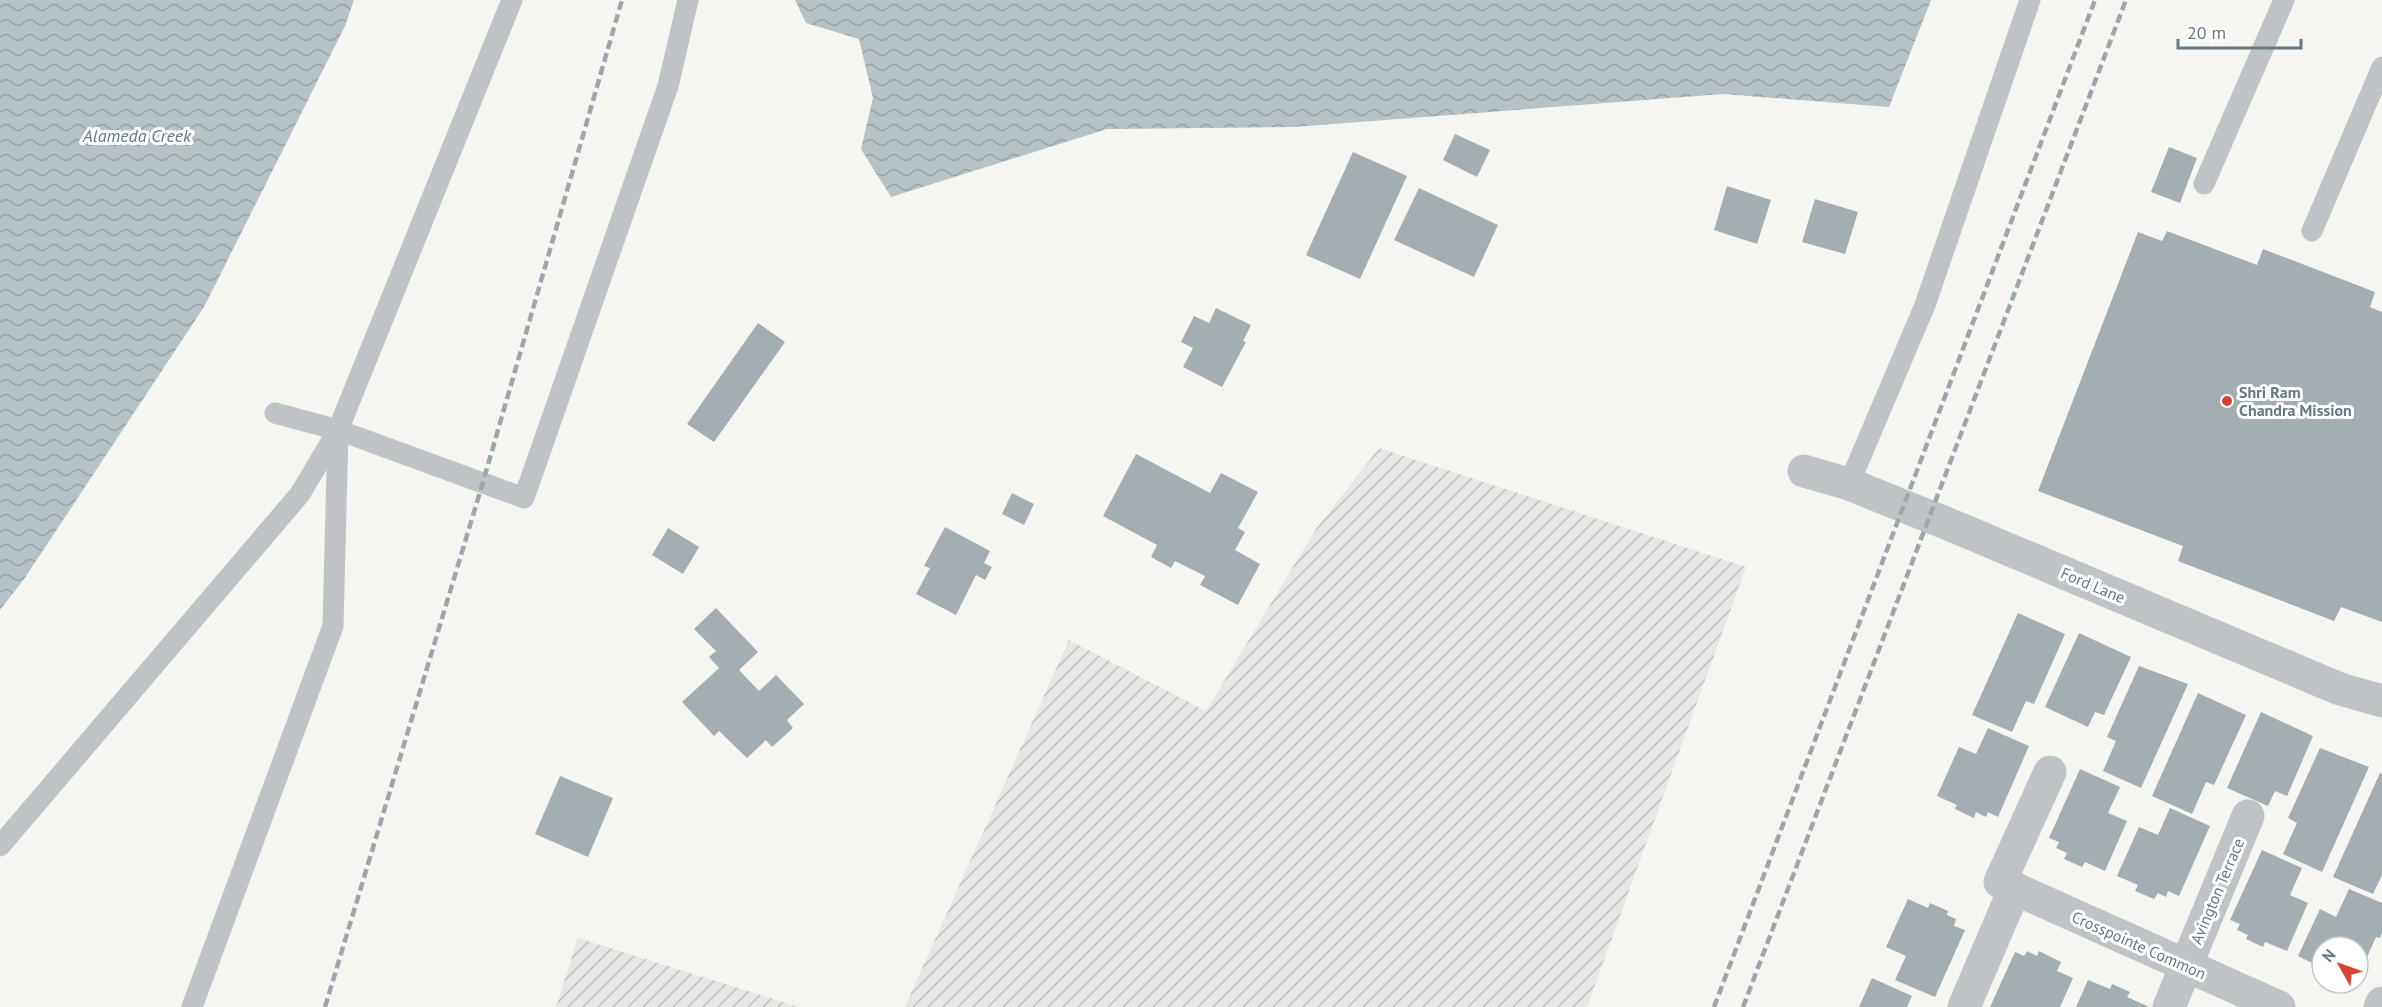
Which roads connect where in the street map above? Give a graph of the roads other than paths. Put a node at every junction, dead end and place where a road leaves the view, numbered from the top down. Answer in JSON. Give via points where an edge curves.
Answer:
{"nodes":[{"id":1,"x":512,"y":0,"type":"edge"},
{"id":2,"x":688,"y":0,"type":"edge"},
{"id":3,"x":2030,"y":0,"type":"edge"},
{"id":4,"x":2284,"y":0,"type":"edge"},
{"id":5,"x":2382,"y":67,"type":"edge"},
{"id":6,"x":2204,"y":184,"type":"dead end"},
{"id":7,"x":2312,"y":231,"type":"dead end"},
{"id":8,"x":275,"y":413,"type":"dead end"},
{"id":9,"x":338,"y":430,"type":"junction"},
{"id":10,"x":1804,"y":471,"type":"dead end"},
{"id":11,"x":1849,"y":484,"type":"junction"},
{"id":12,"x":2382,"y":701,"type":"edge"},
{"id":13,"x":2050,"y":772,"type":"dead end"},
{"id":14,"x":2248,"y":816,"type":"dead end"},
{"id":15,"x":0,"y":846,"type":"edge"},
{"id":16,"x":2008,"y":885,"type":"junction"},
{"id":17,"x":2186,"y":966,"type":"junction"},
{"id":18,"x":192,"y":1007,"type":"edge"},
{"id":19,"x":1964,"y":1007,"type":"edge"},
{"id":20,"x":2169,"y":1007,"type":"edge"},
{"id":21,"x":2279,"y":1007,"type":"edge"}],
"edges":[{"from":1,"to":9,"type":"lane"},
{"from":2,"to":9,"type":"lane","via":[[668,86],[524,498]]},
{"from":3,"to":11,"type":"lane","via":[[1925,306]]},
{"from":4,"to":6,"type":"lane"},
{"from":5,"to":7,"type":"lane"},
{"from":8,"to":9,"type":"lane"},
{"from":9,"to":15,"type":"lane","via":[[300,494]]},
{"from":9,"to":18,"type":"lane","via":[[333,626]]},
{"from":10,"to":11,"type":"street","name":"Ford Lane"},
{"from":11,"to":12,"type":"street","name":"Ford Lane","via":[[2340,689]]},
{"from":13,"to":16,"type":"street"},
{"from":14,"to":17,"type":"street","name":"Avington Terrace"},
{"from":16,"to":17,"type":"street","name":"Crosspointe Common"},
{"from":16,"to":19,"type":"street"},
{"from":17,"to":20,"type":"street","name":"Avington Terrace"},
{"from":17,"to":21,"type":"street","name":"Crosspointe Common"}]}
